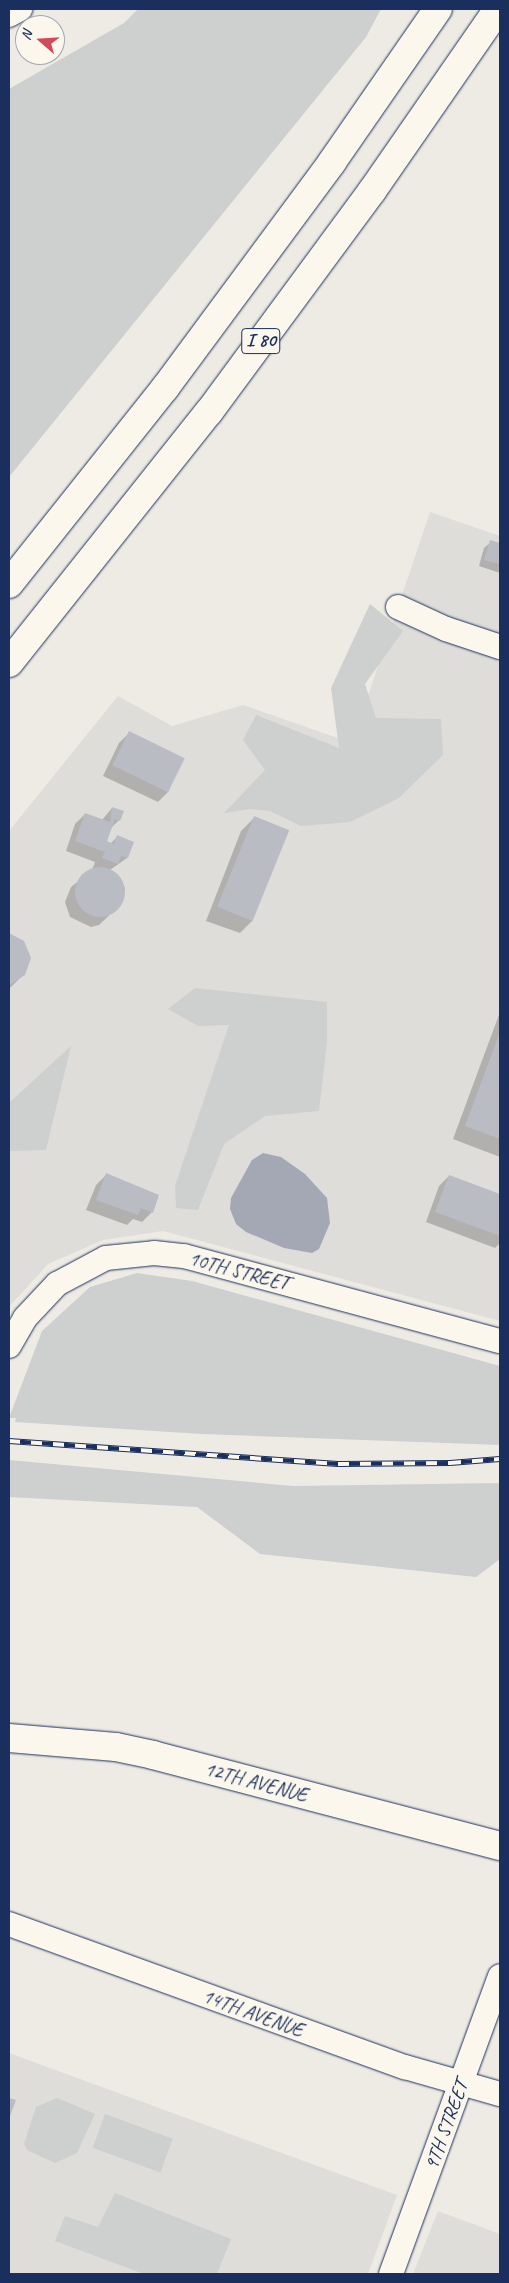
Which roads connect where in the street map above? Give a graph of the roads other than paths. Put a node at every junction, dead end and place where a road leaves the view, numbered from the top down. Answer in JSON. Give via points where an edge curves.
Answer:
{"nodes":[{"id":1,"x":20,"y":9,"type":"edge"},
{"id":2,"x":438,"y":9,"type":"edge"},
{"id":3,"x":498,"y":9,"type":"edge"},
{"id":4,"x":9,"y":15,"type":"edge"},
{"id":5,"x":9,"y":584,"type":"edge"},
{"id":6,"x":398,"y":607,"type":"dead end"},
{"id":7,"x":500,"y":647,"type":"edge"},
{"id":8,"x":9,"y":663,"type":"edge"},
{"id":9,"x":500,"y":1341,"type":"edge"},
{"id":10,"x":9,"y":1346,"type":"edge"},
{"id":11,"x":9,"y":1738,"type":"edge"},
{"id":12,"x":500,"y":1846,"type":"edge"},
{"id":13,"x":9,"y":1924,"type":"edge"},
{"id":14,"x":500,"y":1976,"type":"edge"},
{"id":15,"x":461,"y":2084,"type":"junction"},
{"id":16,"x":500,"y":2094,"type":"edge"},
{"id":17,"x":390,"y":2274,"type":"edge"}],
"edges":[{"from":1,"to":4,"type":"street"},
{"from":2,"to":5,"type":"main road","number":"I 80","via":[[332,162],[171,380]]},
{"from":3,"to":8,"type":"main road","number":"I 80","via":[[372,191],[209,412]]},
{"from":6,"to":7,"type":"street","via":[[446,629]]},
{"from":9,"to":10,"type":"street","name":"10TH STREET","via":[[184,1256],[154,1253],[106,1258],[65,1279],[42,1297]]},
{"from":11,"to":12,"type":"main road","name":"12TH AVENUE","via":[[116,1747],[153,1755]]},
{"from":13,"to":15,"type":"street","name":"14TH AVENUE","via":[[405,2067]]},
{"from":14,"to":15,"type":"street","name":"9TH STREET"},
{"from":15,"to":16,"type":"street","name":"14TH AVENUE"},
{"from":15,"to":17,"type":"street","name":"9TH STREET"}]}
